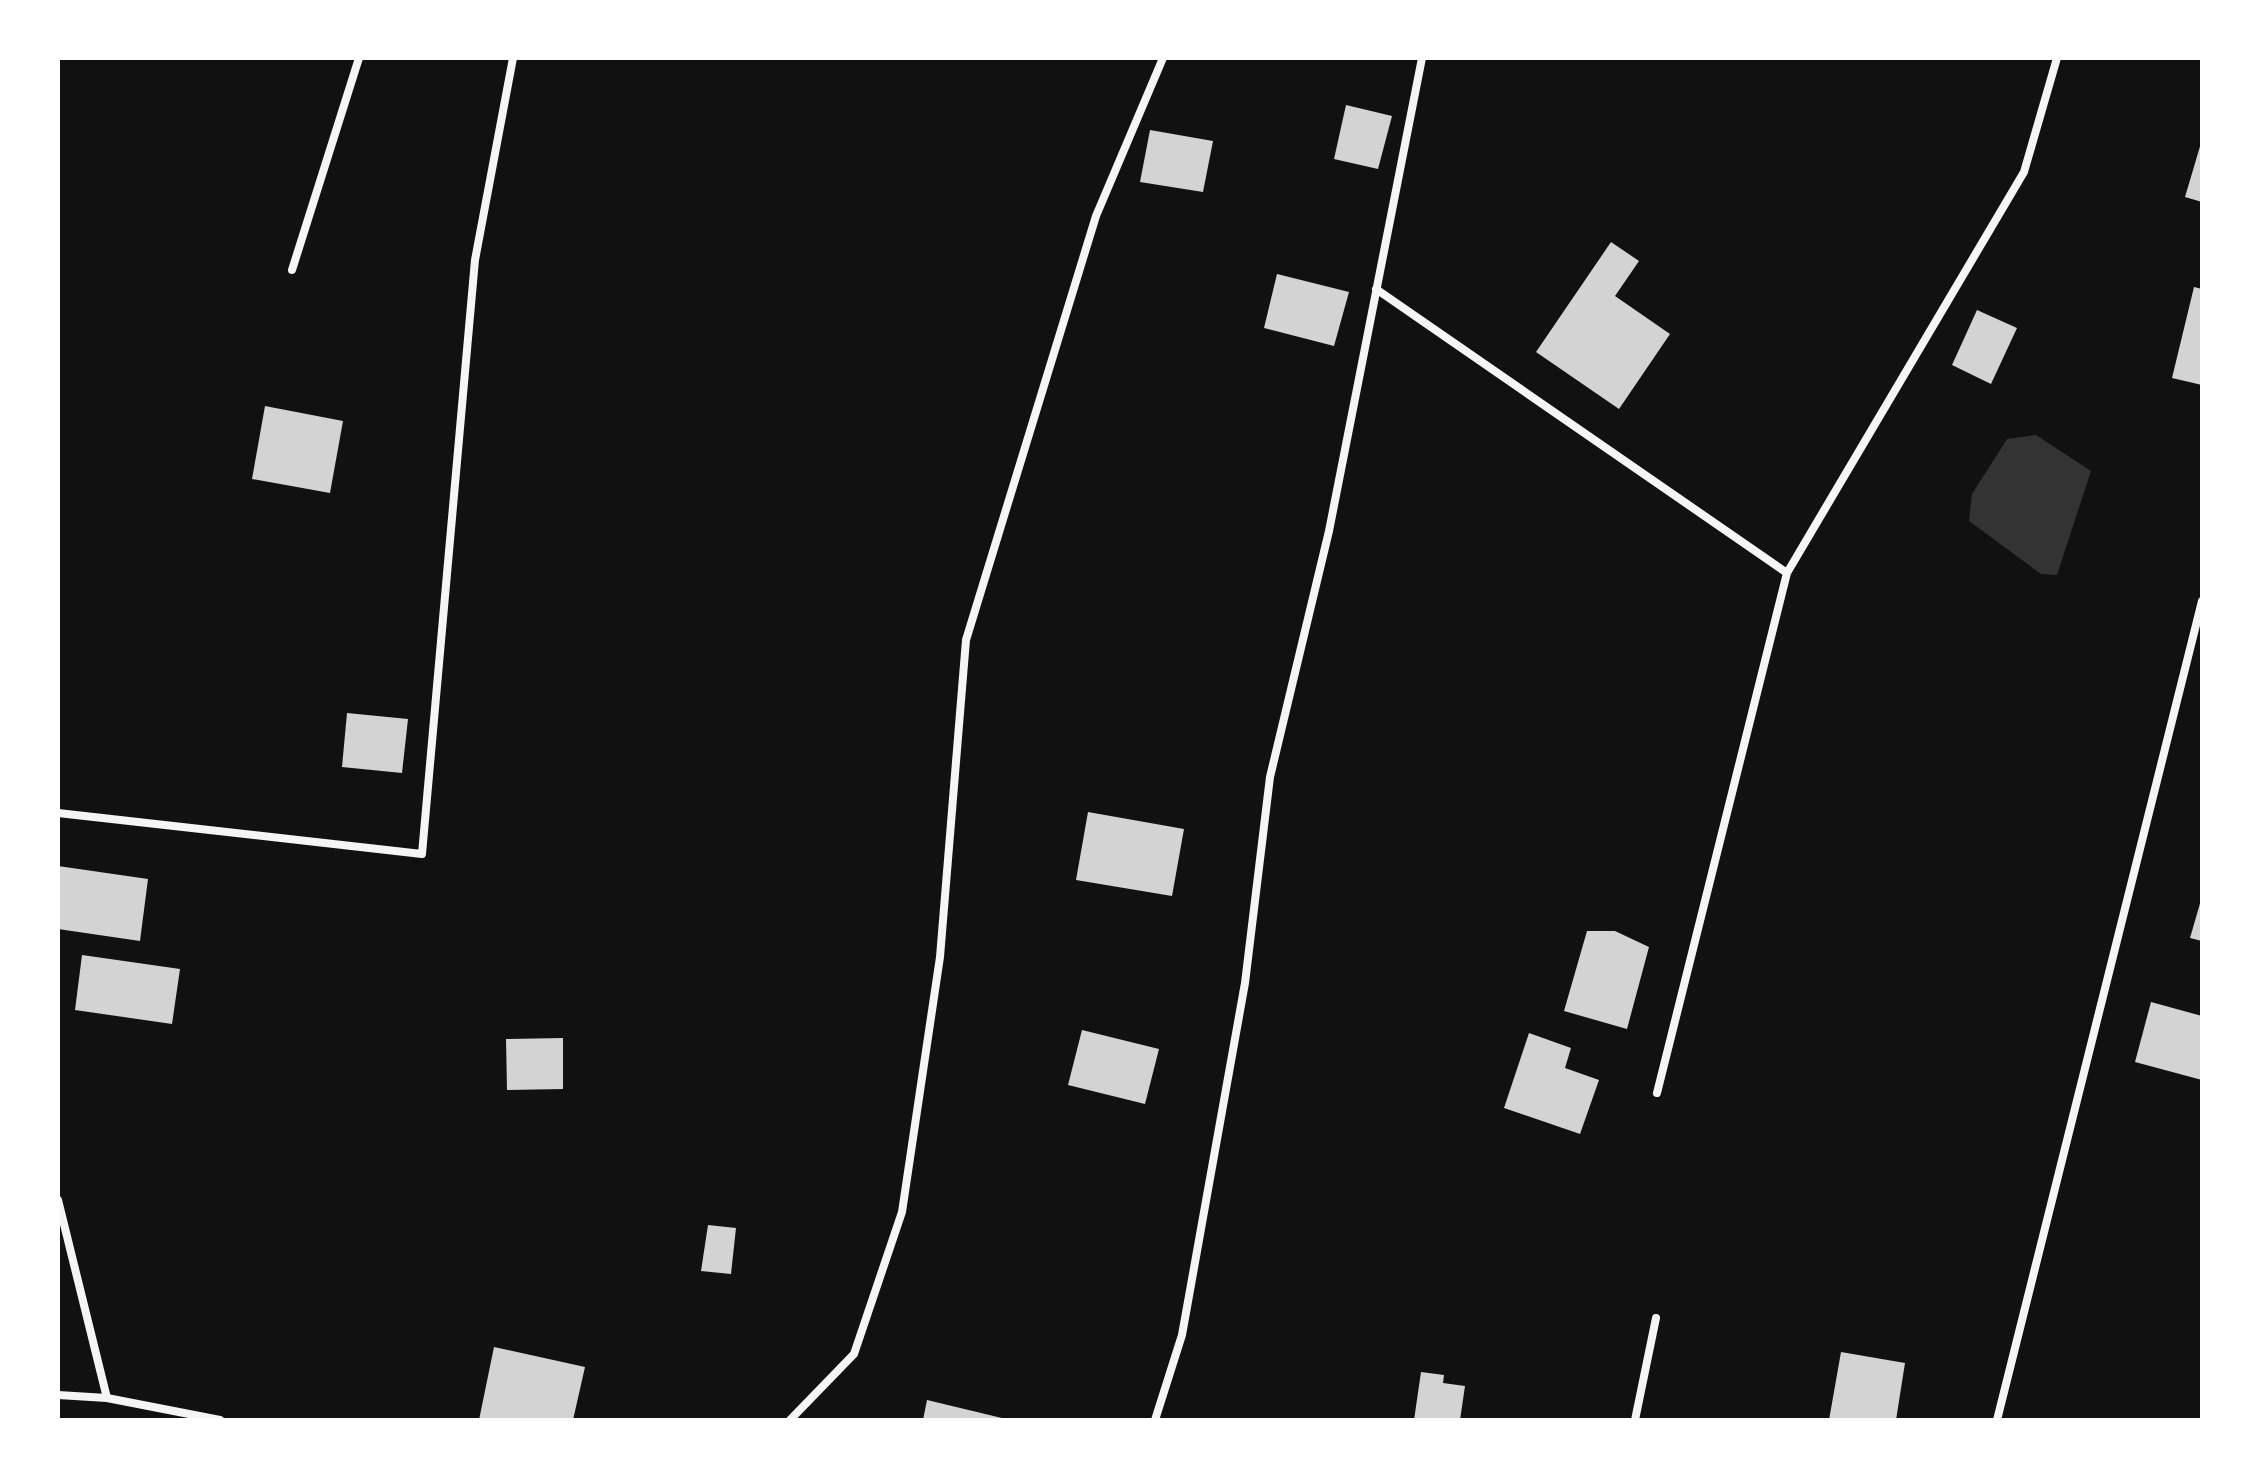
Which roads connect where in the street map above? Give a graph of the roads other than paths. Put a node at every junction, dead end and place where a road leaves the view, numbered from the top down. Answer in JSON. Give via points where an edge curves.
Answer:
{"nodes":[{"id":1,"x":359,"y":58,"type":"edge"},
{"id":2,"x":513,"y":58,"type":"edge"},
{"id":3,"x":1163,"y":58,"type":"edge"},
{"id":4,"x":1422,"y":58,"type":"edge"},
{"id":5,"x":2057,"y":58,"type":"edge"},
{"id":6,"x":292,"y":270,"type":"dead end"},
{"id":7,"x":1376,"y":289,"type":"junction"},
{"id":8,"x":1787,"y":573,"type":"junction"},
{"id":9,"x":2202,"y":601,"type":"edge"},
{"id":10,"x":58,"y":813,"type":"edge"},
{"id":11,"x":1657,"y":1093,"type":"dead end"},
{"id":12,"x":58,"y":1200,"type":"edge"},
{"id":13,"x":1656,"y":1318,"type":"dead end"},
{"id":14,"x":58,"y":1395,"type":"edge"},
{"id":15,"x":107,"y":1398,"type":"junction"},
{"id":16,"x":220,"y":1420,"type":"edge"},
{"id":17,"x":790,"y":1420,"type":"edge"},
{"id":18,"x":1155,"y":1420,"type":"edge"},
{"id":19,"x":1635,"y":1420,"type":"edge"},
{"id":20,"x":1997,"y":1420,"type":"edge"}],
"edges":[{"from":1,"to":6,"type":"street"},
{"from":2,"to":10,"type":"street","via":[[475,260],[422,854]]},
{"from":3,"to":17,"type":"street","via":[[1096,216],[966,640],[940,957],[902,1212],[854,1354]]},
{"from":4,"to":7,"type":"street"},
{"from":5,"to":8,"type":"street","via":[[2024,172]]},
{"from":7,"to":8,"type":"street"},
{"from":7,"to":18,"type":"street","via":[[1329,531],[1270,777],[1245,983],[1182,1335]]},
{"from":8,"to":11,"type":"street"},
{"from":9,"to":20,"type":"street"},
{"from":12,"to":15,"type":"street"},
{"from":13,"to":19,"type":"street"},
{"from":14,"to":15,"type":"street"},
{"from":15,"to":16,"type":"street"}]}
